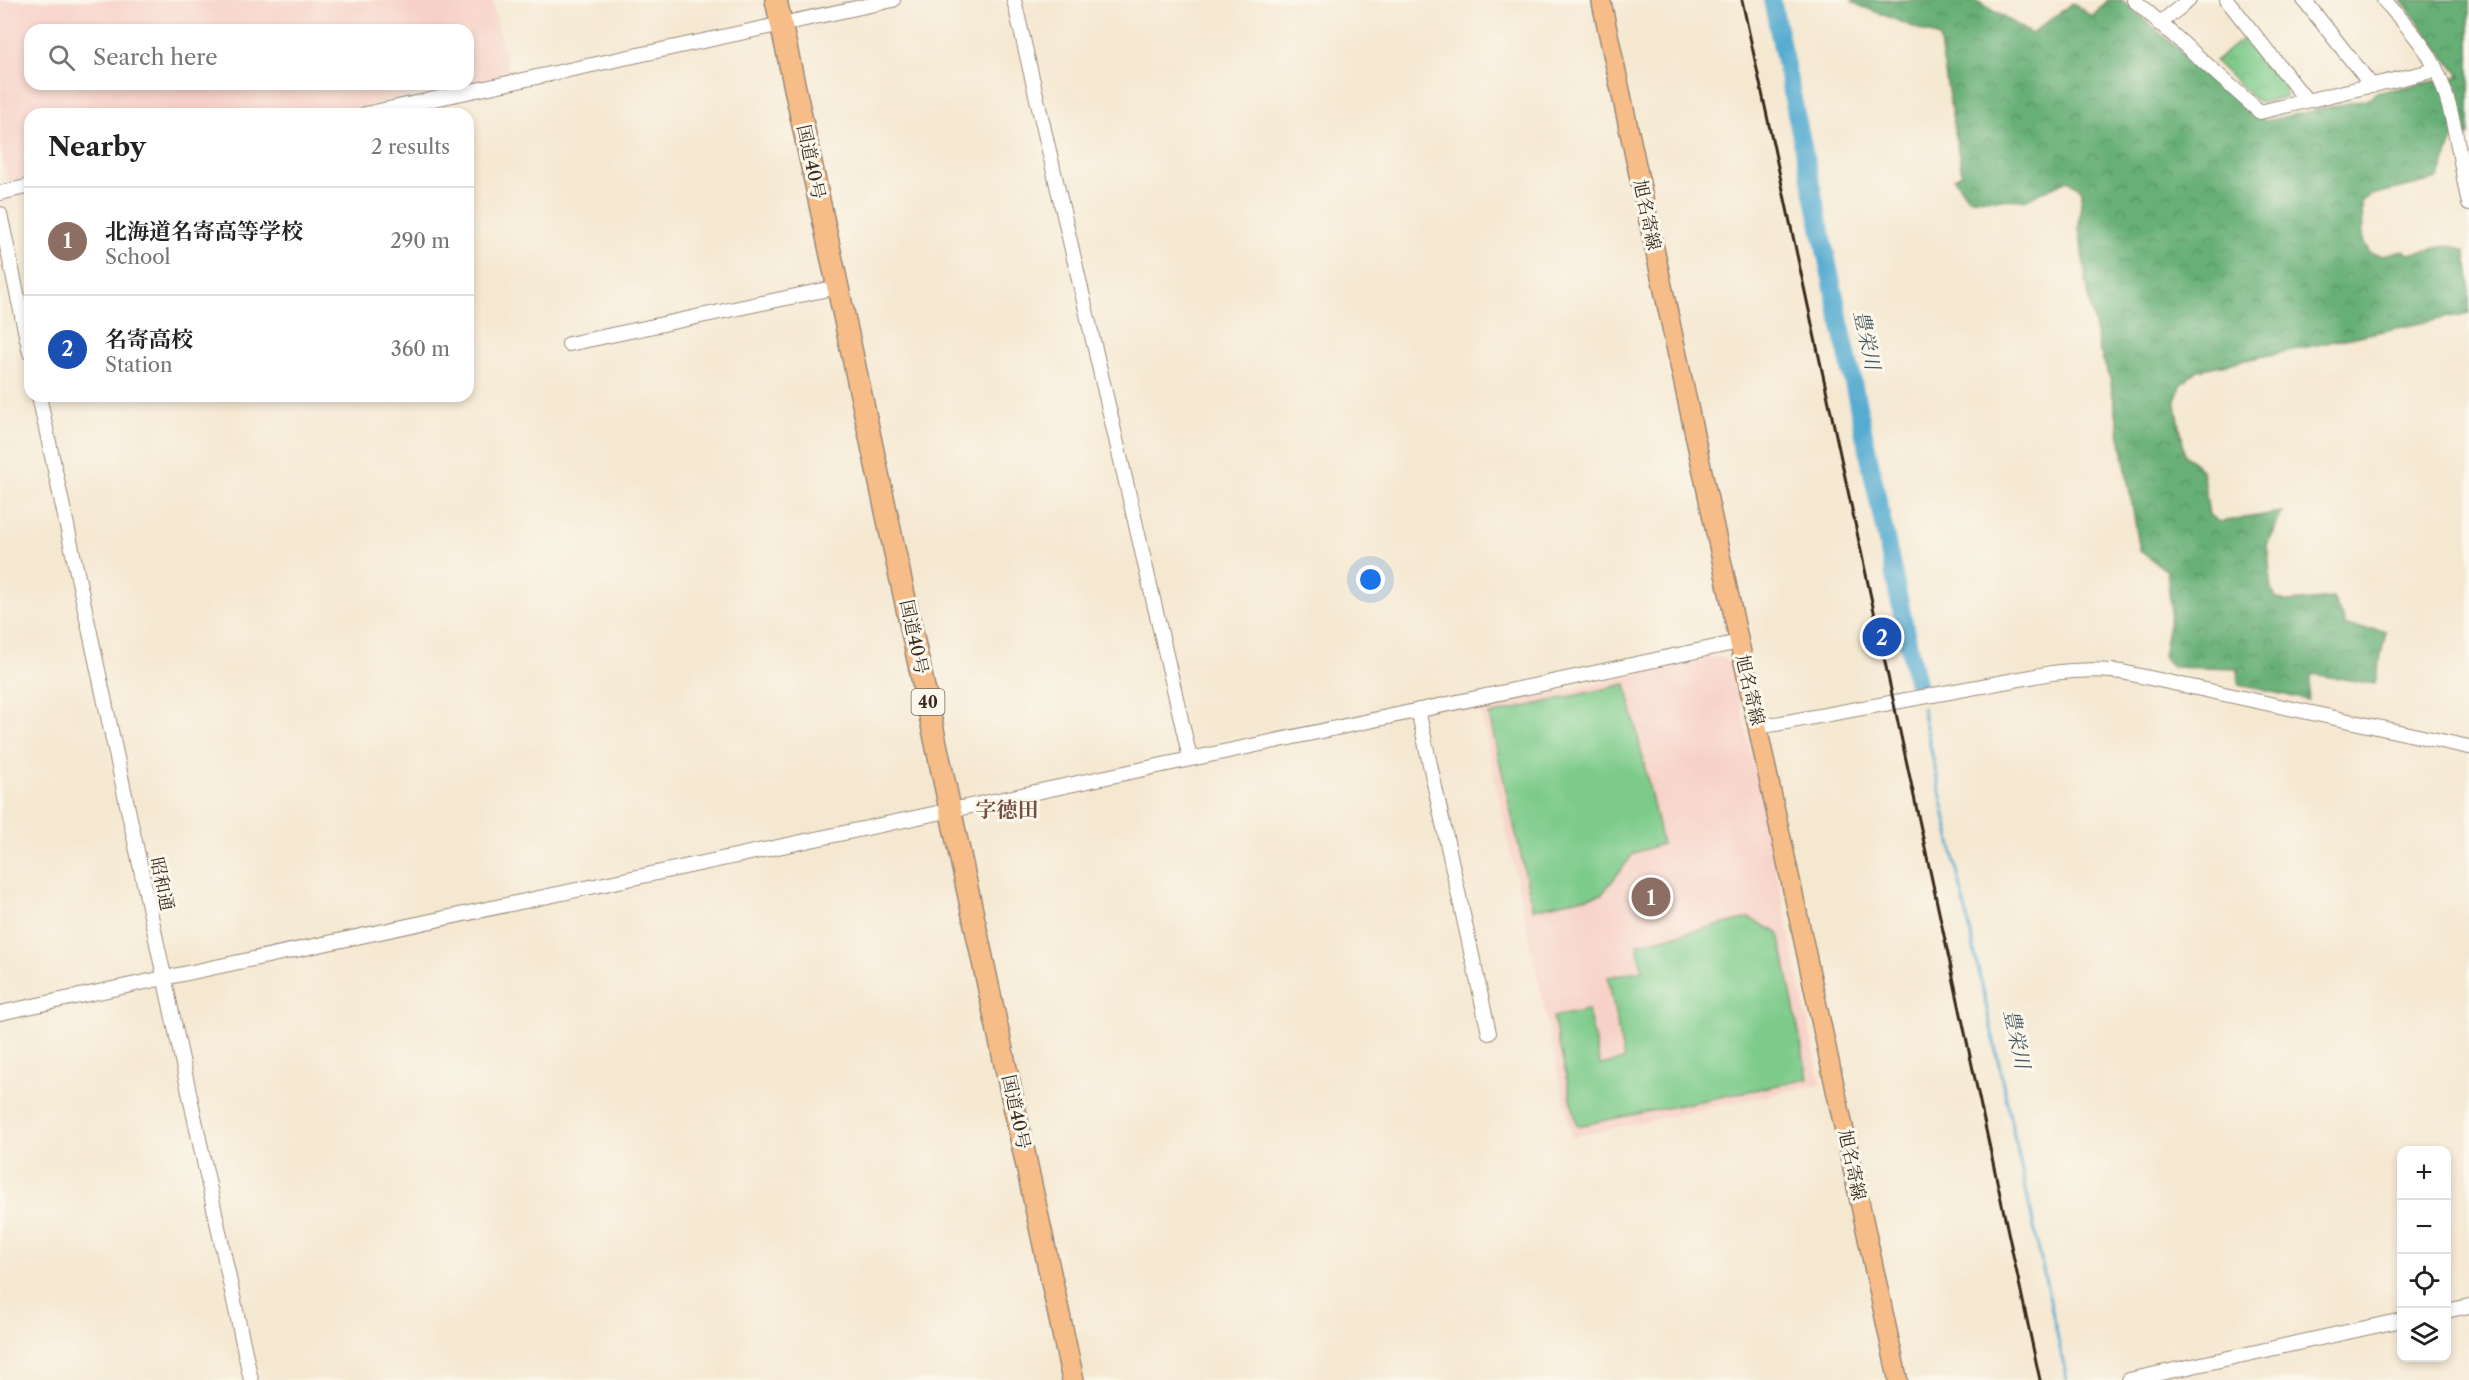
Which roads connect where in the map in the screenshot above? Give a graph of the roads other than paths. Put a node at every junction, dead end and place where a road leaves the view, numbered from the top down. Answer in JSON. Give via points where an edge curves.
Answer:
{"nodes":[{"id":1,"x":776,"y":0,"type":"edge"},
{"id":2,"x":893,"y":0,"type":"edge"},
{"id":3,"x":1014,"y":0,"type":"edge"},
{"id":4,"x":1601,"y":0,"type":"edge"},
{"id":5,"x":2134,"y":0,"type":"edge"},
{"id":6,"x":2189,"y":0,"type":"edge"},
{"id":7,"x":2227,"y":0,"type":"edge"},
{"id":8,"x":2304,"y":0,"type":"edge"},
{"id":9,"x":2384,"y":0,"type":"edge"},
{"id":10,"x":781,"y":24,"type":"junction"},
{"id":11,"x":2159,"y":24,"type":"junction"},
{"id":12,"x":2436,"y":70,"type":"junction"},
{"id":13,"x":2372,"y":86,"type":"junction"},
{"id":14,"x":2307,"y":101,"type":"junction"},
{"id":15,"x":393,"y":108,"type":"edge"},
{"id":16,"x":24,"y":187,"type":"edge"},
{"id":17,"x":0,"y":193,"type":"edge"},
{"id":18,"x":2469,"y":204,"type":"edge"},
{"id":19,"x":0,"y":214,"type":"edge"},
{"id":20,"x":838,"y":287,"type":"junction"},
{"id":21,"x":24,"y":325,"type":"edge"},
{"id":22,"x":569,"y":344,"type":"dead end"},
{"id":23,"x":40,"y":402,"type":"edge"},
{"id":24,"x":1739,"y":642,"type":"junction"},
{"id":25,"x":1418,"y":710,"type":"junction"},
{"id":26,"x":1759,"y":727,"type":"junction"},
{"id":27,"x":2469,"y":747,"type":"edge"},
{"id":28,"x":1190,"y":758,"type":"junction"},
{"id":29,"x":951,"y":810,"type":"junction"},
{"id":30,"x":164,"y":978,"type":"junction"},
{"id":31,"x":0,"y":1013,"type":"edge"},
{"id":32,"x":1489,"y":1033,"type":"dead end"},
{"id":33,"x":2469,"y":1306,"type":"edge"},
{"id":34,"x":2451,"y":1310,"type":"edge"},
{"id":35,"x":2397,"y":1321,"type":"edge"},
{"id":36,"x":251,"y":1380,"type":"edge"},
{"id":37,"x":1073,"y":1380,"type":"edge"},
{"id":38,"x":1898,"y":1380,"type":"edge"},
{"id":39,"x":2129,"y":1380,"type":"edge"}],
"edges":[{"from":1,"to":10,"type":"highway","name":"国道40号","number":"40"},
{"from":2,"to":10,"type":"street"},
{"from":3,"to":28,"type":"street"},
{"from":4,"to":24,"type":"main road","name":"旭名寄線"},
{"from":5,"to":11,"type":"street"},
{"from":6,"to":11,"type":"street"},
{"from":7,"to":14,"type":"street"},
{"from":8,"to":13,"type":"street"},
{"from":9,"to":12,"type":"street","via":[[2427,52]]},
{"from":10,"to":15,"type":"street"},
{"from":10,"to":20,"type":"highway","name":"国道40号","number":"40"},
{"from":11,"to":14,"type":"street","via":[[2259,112]]},
{"from":12,"to":13,"type":"street"},
{"from":12,"to":18,"type":"street","via":[[2448,105]]},
{"from":13,"to":14,"type":"street"},
{"from":16,"to":17,"type":"street"},
{"from":19,"to":21,"type":"street"},
{"from":20,"to":22,"type":"street"},
{"from":20,"to":29,"type":"highway","name":"国道40号","number":"40"},
{"from":23,"to":30,"type":"street","name":"昭和通"},
{"from":24,"to":25,"type":"street"},
{"from":24,"to":26,"type":"main road","name":"旭名寄線"},
{"from":25,"to":28,"type":"street"},
{"from":25,"to":32,"type":"street"},
{"from":26,"to":27,"type":"street","via":[[2080,669],[2131,673]]},
{"from":26,"to":38,"type":"main road","name":"旭名寄線"},
{"from":28,"to":29,"type":"street"},
{"from":29,"to":30,"type":"street"},
{"from":29,"to":37,"type":"highway","name":"国道40号","number":"40"},
{"from":30,"to":31,"type":"street"},
{"from":30,"to":36,"type":"street","name":"昭和通"},
{"from":33,"to":34,"type":"street"},
{"from":35,"to":39,"type":"street"}]}
